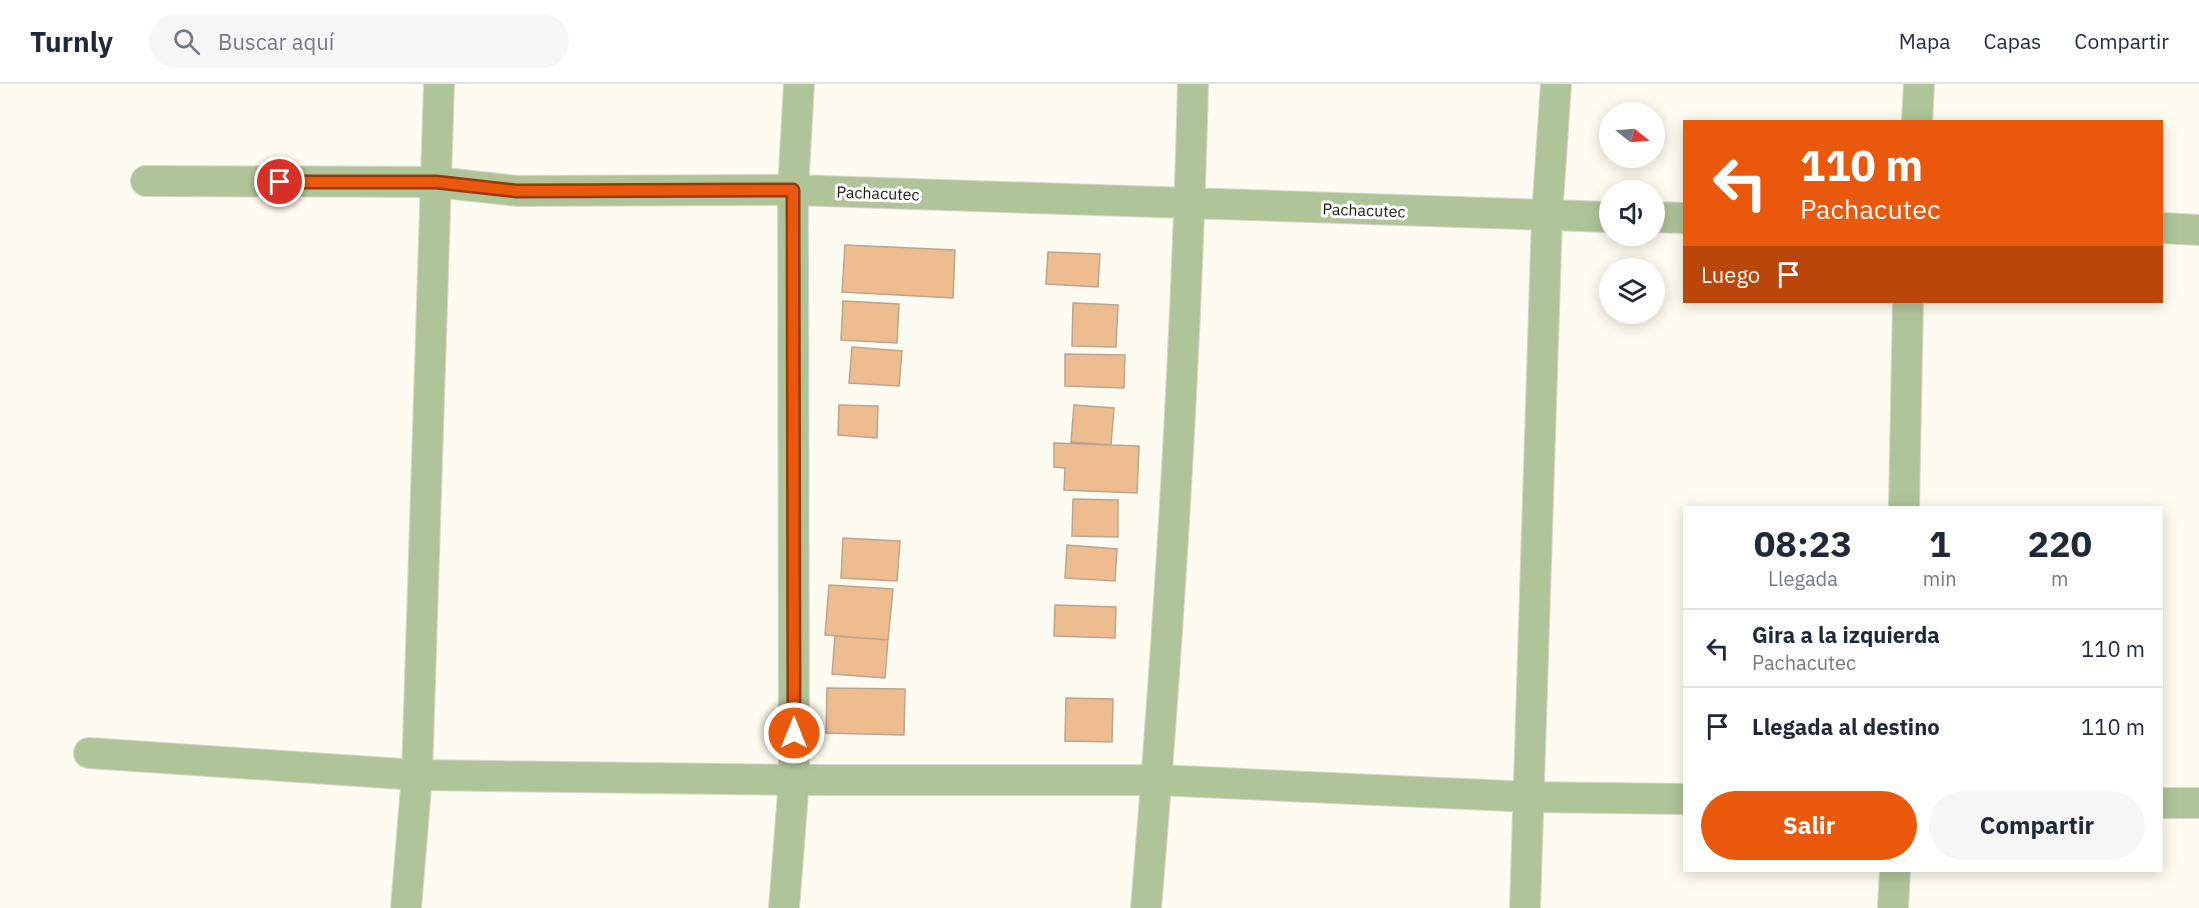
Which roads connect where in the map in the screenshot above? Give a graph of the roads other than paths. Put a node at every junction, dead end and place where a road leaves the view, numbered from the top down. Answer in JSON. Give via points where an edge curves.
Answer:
{"nodes":[{"id":1,"x":439,"y":84,"type":"edge"},
{"id":2,"x":799,"y":84,"type":"edge"},
{"id":3,"x":1193,"y":84,"type":"edge"},
{"id":4,"x":1556,"y":84,"type":"edge"},
{"id":5,"x":1919,"y":84,"type":"edge"},
{"id":6,"x":1917,"y":120,"type":"edge"},
{"id":7,"x":146,"y":181,"type":"dead end"},
{"id":8,"x":436,"y":182,"type":"junction"},
{"id":9,"x":793,"y":190,"type":"junction"},
{"id":10,"x":1190,"y":204,"type":"junction"},
{"id":11,"x":1547,"y":216,"type":"junction"},
{"id":12,"x":1599,"y":217,"type":"edge"},
{"id":13,"x":1665,"y":217,"type":"edge"},
{"id":14,"x":1683,"y":218,"type":"edge"},
{"id":15,"x":2163,"y":228,"type":"edge"},
{"id":16,"x":2199,"y":230,"type":"edge"},
{"id":17,"x":1908,"y":303,"type":"edge"},
{"id":18,"x":1904,"y":506,"type":"edge"},
{"id":19,"x":89,"y":753,"type":"dead end"},
{"id":20,"x":417,"y":775,"type":"junction"},
{"id":21,"x":794,"y":780,"type":"junction"},
{"id":22,"x":1157,"y":780,"type":"junction"},
{"id":23,"x":1530,"y":797,"type":"junction"},
{"id":24,"x":1683,"y":799,"type":"edge"},
{"id":25,"x":2163,"y":803,"type":"edge"},
{"id":26,"x":2199,"y":803,"type":"edge"},
{"id":27,"x":1895,"y":872,"type":"edge"},
{"id":28,"x":406,"y":908,"type":"edge"},
{"id":29,"x":784,"y":908,"type":"edge"},
{"id":30,"x":1146,"y":908,"type":"edge"},
{"id":31,"x":1525,"y":908,"type":"edge"},
{"id":32,"x":1893,"y":908,"type":"edge"}],
"edges":[{"from":1,"to":8,"type":"street"},
{"from":2,"to":9,"type":"street"},
{"from":3,"to":10,"type":"street"},
{"from":4,"to":11,"type":"street"},
{"from":5,"to":6,"type":"street"},
{"from":7,"to":8,"type":"street","name":"Pachacutec"},
{"from":8,"to":9,"type":"street","name":"Pachacutec","via":[[517,191]]},
{"from":8,"to":20,"type":"street"},
{"from":9,"to":10,"type":"street","name":"Pachacutec"},
{"from":9,"to":21,"type":"street"},
{"from":10,"to":11,"type":"street","name":"Pachacutec"},
{"from":10,"to":22,"type":"street"},
{"from":11,"to":12,"type":"street","name":"Pachacutec"},
{"from":11,"to":23,"type":"street"},
{"from":13,"to":14,"type":"street"},
{"from":15,"to":16,"type":"street"},
{"from":17,"to":18,"type":"street"},
{"from":19,"to":20,"type":"street"},
{"from":20,"to":21,"type":"street"},
{"from":20,"to":28,"type":"street"},
{"from":21,"to":22,"type":"street"},
{"from":21,"to":29,"type":"street"},
{"from":22,"to":23,"type":"street"},
{"from":22,"to":30,"type":"street"},
{"from":23,"to":24,"type":"street"},
{"from":23,"to":31,"type":"street"},
{"from":25,"to":26,"type":"street"},
{"from":27,"to":32,"type":"street"}]}
